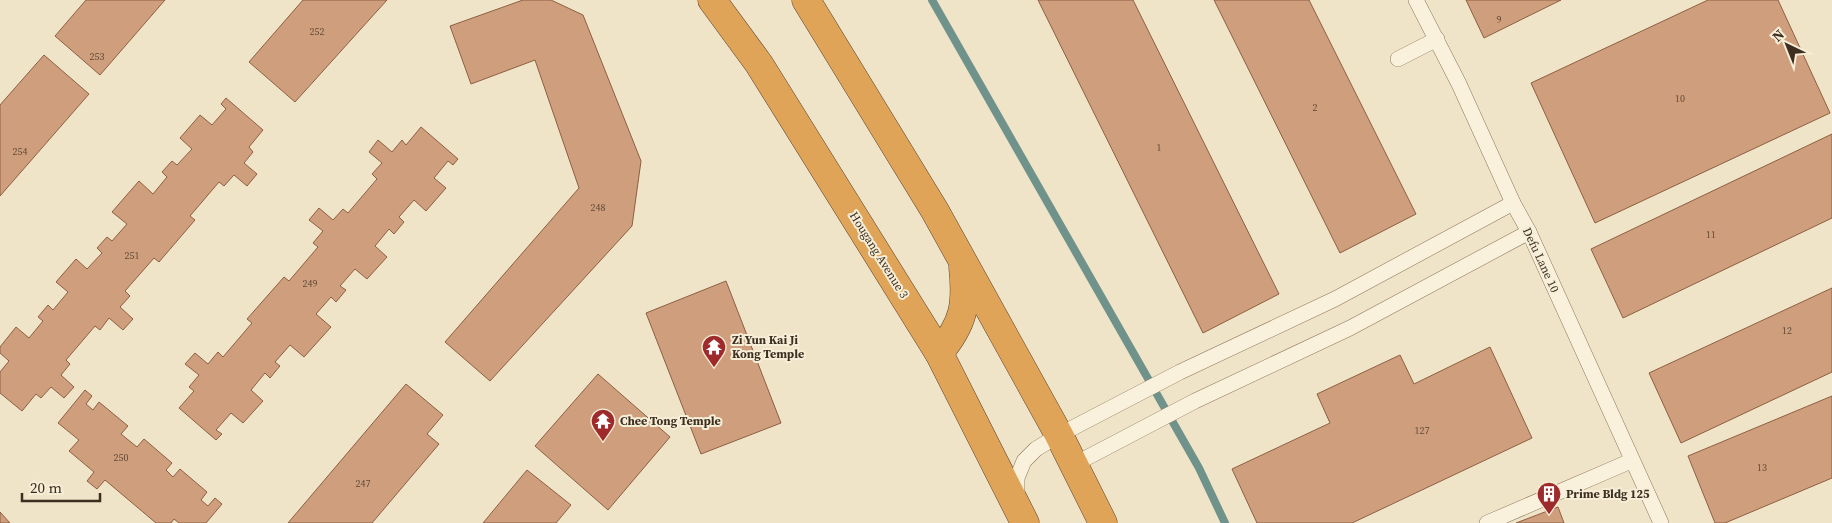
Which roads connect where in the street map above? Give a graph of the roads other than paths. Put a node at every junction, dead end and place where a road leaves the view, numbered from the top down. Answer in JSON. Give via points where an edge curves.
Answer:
{"nodes":[{"id":1,"x":712,"y":0,"type":"edge"},
{"id":2,"x":806,"y":0,"type":"edge"},
{"id":3,"x":1416,"y":0,"type":"edge"},
{"id":4,"x":1436,"y":39,"type":"junction"},
{"id":5,"x":1398,"y":59,"type":"dead end"},
{"id":6,"x":1514,"y":203,"type":"junction"},
{"id":7,"x":1529,"y":232,"type":"junction"},
{"id":8,"x":962,"y":260,"type":"junction"},
{"id":9,"x":939,"y":353,"type":"junction"},
{"id":10,"x":1059,"y":435,"type":"junction"},
{"id":11,"x":1631,"y":461,"type":"junction"},
{"id":12,"x":1073,"y":465,"type":"junction"},
{"id":13,"x":1021,"y":514,"type":"edge"},
{"id":14,"x":1103,"y":523,"type":"edge"},
{"id":15,"x":1487,"y":523,"type":"edge"},
{"id":16,"x":1660,"y":523,"type":"edge"}],
"edges":[{"from":1,"to":9,"type":"highway","name":"Hougang Avenue 3","via":[[759,64]]},
{"from":2,"to":8,"type":"highway"},
{"from":3,"to":4,"type":"lane","name":"Defu Lane 10"},
{"from":4,"to":5,"type":"lane"},
{"from":4,"to":6,"type":"lane","name":"Defu Lane 10"},
{"from":6,"to":7,"type":"lane","name":"Defu Lane 10"},
{"from":6,"to":10,"type":"lane","via":[[1335,299],[1180,372]]},
{"from":7,"to":11,"type":"lane","name":"Defu Lane 10"},
{"from":7,"to":12,"type":"lane","via":[[1350,328],[1195,401]]},
{"from":8,"to":9,"type":"highway","via":[[966,294],[962,319]]},
{"from":8,"to":10,"type":"highway"},
{"from":9,"to":13,"type":"highway","name":"Hougang Avenue 3"},
{"from":10,"to":12,"type":"highway"},
{"from":10,"to":13,"type":"lane","via":[[1024,461],[1017,478]]},
{"from":11,"to":15,"type":"lane"},
{"from":11,"to":16,"type":"lane","name":"Defu Lane 10"},
{"from":12,"to":14,"type":"highway"}]}
